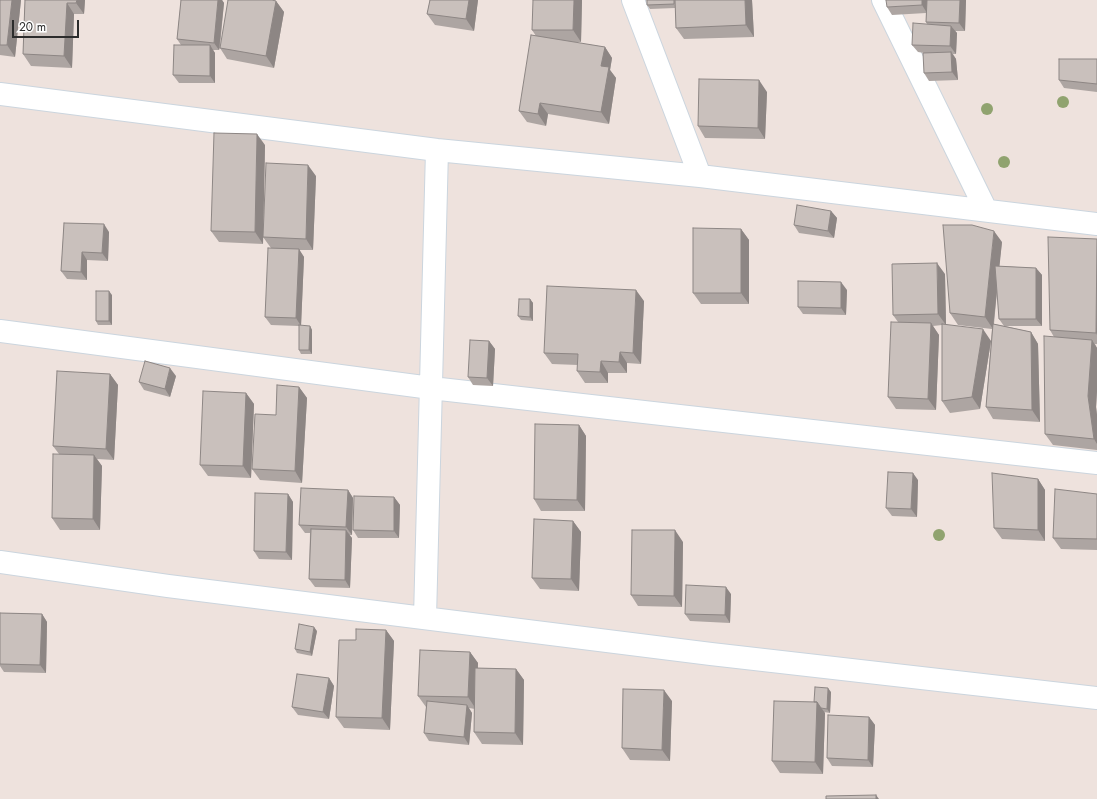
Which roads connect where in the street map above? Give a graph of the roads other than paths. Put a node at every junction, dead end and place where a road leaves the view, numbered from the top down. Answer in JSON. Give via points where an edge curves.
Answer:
{"nodes":[{"id":1,"x":633,"y":0,"type":"edge"},
{"id":2,"x":884,"y":0,"type":"edge"},
{"id":3,"x":0,"y":94,"type":"edge"},
{"id":4,"x":437,"y":150,"type":"junction"},
{"id":5,"x":700,"y":176,"type":"junction"},
{"id":6,"x":986,"y":210,"type":"junction"},
{"id":7,"x":1097,"y":224,"type":"edge"},
{"id":8,"x":0,"y":331,"type":"edge"},
{"id":9,"x":431,"y":388,"type":"junction"},
{"id":10,"x":1097,"y":463,"type":"edge"},
{"id":11,"x":0,"y":562,"type":"edge"},
{"id":12,"x":425,"y":618,"type":"junction"},
{"id":13,"x":1097,"y":698,"type":"edge"}],
"edges":[{"from":1,"to":5,"type":"street"},
{"from":2,"to":6,"type":"street"},
{"from":3,"to":4,"type":"street"},
{"from":4,"to":5,"type":"street"},
{"from":4,"to":9,"type":"street"},
{"from":5,"to":6,"type":"street"},
{"from":6,"to":7,"type":"street"},
{"from":8,"to":9,"type":"street"},
{"from":9,"to":10,"type":"street"},
{"from":9,"to":12,"type":"street"},
{"from":11,"to":12,"type":"street"},
{"from":12,"to":13,"type":"street"}]}
